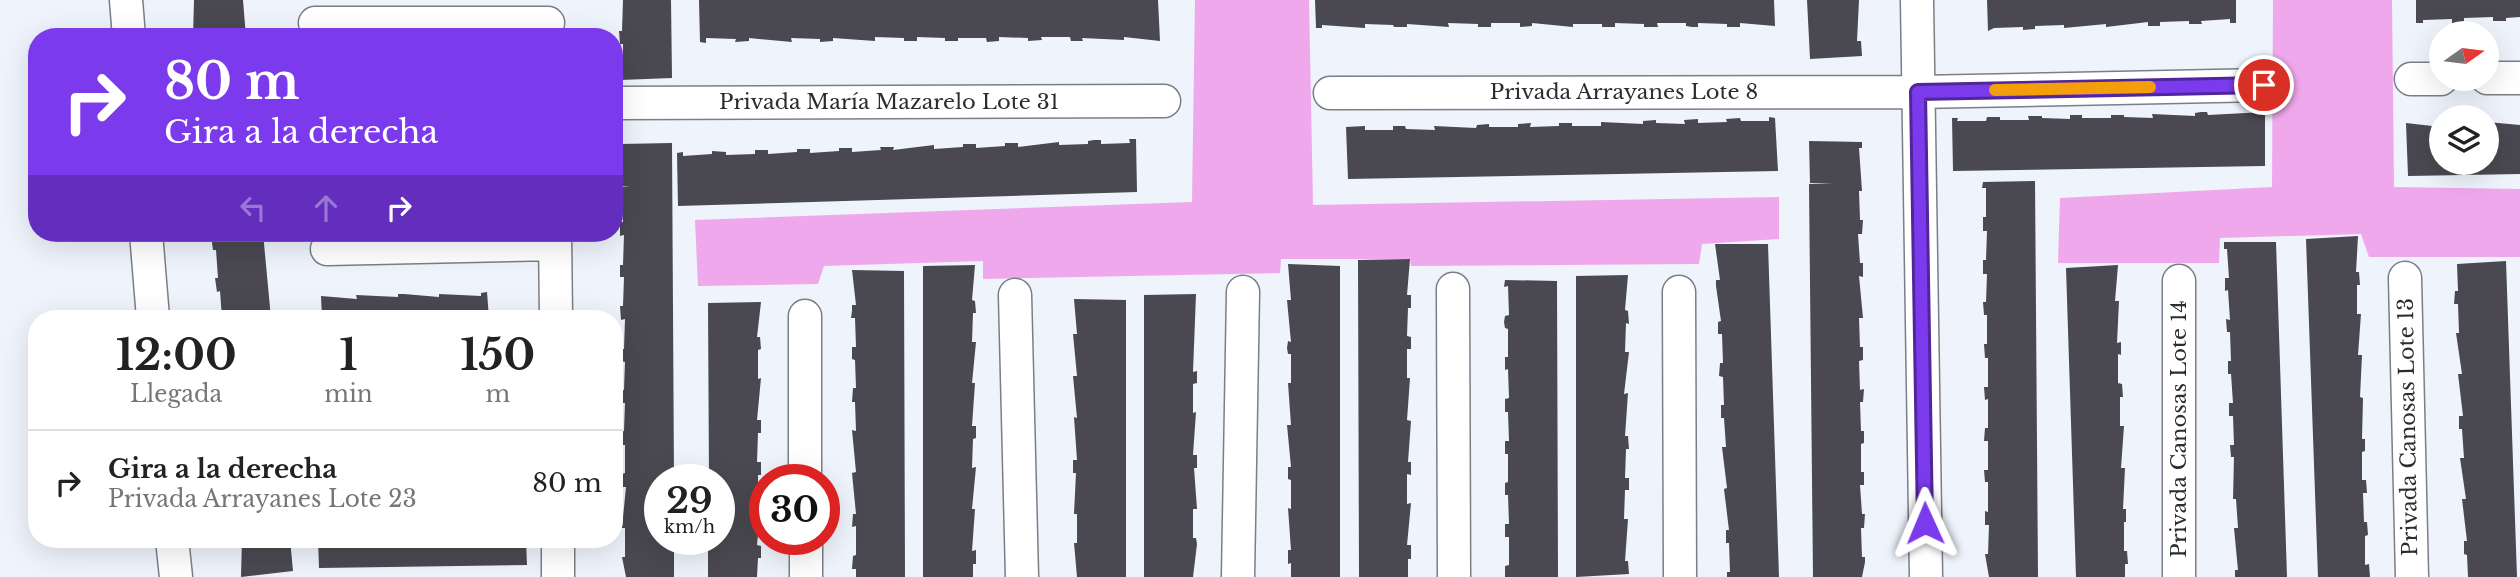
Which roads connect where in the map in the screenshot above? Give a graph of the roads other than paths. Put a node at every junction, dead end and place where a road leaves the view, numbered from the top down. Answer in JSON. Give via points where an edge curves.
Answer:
{"nodes":[{"id":1,"x":126,"y":0,"type":"edge"},
{"id":2,"x":1917,"y":0,"type":"edge"},
{"id":3,"x":549,"y":20,"type":"edge"},
{"id":4,"x":315,"y":23,"type":"dead end"},
{"id":5,"x":128,"y":28,"type":"edge"},
{"id":6,"x":2499,"y":78,"type":"edge"},
{"id":7,"x":2520,"y":78,"type":"edge"},
{"id":8,"x":2264,"y":85,"type":"dead end"},
{"id":9,"x":1918,"y":92,"type":"junction"},
{"id":10,"x":1330,"y":93,"type":"dead end"},
{"id":11,"x":1164,"y":100,"type":"dead end"},
{"id":12,"x":623,"y":103,"type":"edge"},
{"id":13,"x":147,"y":242,"type":"edge"},
{"id":14,"x":487,"y":242,"type":"edge"},
{"id":15,"x":555,"y":242,"type":"edge"},
{"id":16,"x":327,"y":249,"type":"dead end"},
{"id":17,"x":2404,"y":278,"type":"dead end"},
{"id":18,"x":2179,"y":281,"type":"dead end"},
{"id":19,"x":1453,"y":289,"type":"dead end"},
{"id":20,"x":1244,"y":292,"type":"dead end"},
{"id":21,"x":1679,"y":292,"type":"dead end"},
{"id":22,"x":1015,"y":295,"type":"dead end"},
{"id":23,"x":152,"y":310,"type":"edge"},
{"id":24,"x":556,"y":310,"type":"edge"},
{"id":25,"x":805,"y":316,"type":"dead end"},
{"id":26,"x":806,"y":464,"type":"edge"},
{"id":27,"x":173,"y":548,"type":"edge"},
{"id":28,"x":558,"y":548,"type":"edge"},
{"id":29,"x":806,"y":555,"type":"edge"},
{"id":30,"x":176,"y":577,"type":"edge"},
{"id":31,"x":558,"y":577,"type":"edge"},
{"id":32,"x":806,"y":577,"type":"edge"},
{"id":33,"x":1022,"y":577,"type":"edge"},
{"id":34,"x":1238,"y":577,"type":"edge"},
{"id":35,"x":1454,"y":577,"type":"edge"},
{"id":36,"x":1680,"y":577,"type":"edge"},
{"id":37,"x":1926,"y":577,"type":"edge"},
{"id":38,"x":2179,"y":577,"type":"edge"},
{"id":39,"x":2412,"y":577,"type":"edge"}],
"edges":[{"from":1,"to":5,"type":"street"},
{"from":2,"to":9,"type":"street"},
{"from":3,"to":4,"type":"street"},
{"from":6,"to":7,"type":"street"},
{"from":8,"to":9,"type":"street","name":"Privada Arrayanes Lote 8"},
{"from":9,"to":10,"type":"street","name":"Privada Arrayanes Lote 8"},
{"from":9,"to":37,"type":"street"},
{"from":11,"to":12,"type":"street","name":"Privada María Mazarelo Lote 31"},
{"from":13,"to":23,"type":"street"},
{"from":14,"to":16,"type":"street"},
{"from":15,"to":24,"type":"street"},
{"from":17,"to":39,"type":"street","name":"Privada Canosas Lote 13"},
{"from":18,"to":38,"type":"street","name":"Privada Canosas Lote 14"},
{"from":19,"to":35,"type":"street"},
{"from":20,"to":34,"type":"street"},
{"from":21,"to":36,"type":"street"},
{"from":22,"to":33,"type":"street"},
{"from":25,"to":26,"type":"street"},
{"from":27,"to":30,"type":"street"},
{"from":28,"to":31,"type":"street"},
{"from":29,"to":32,"type":"street"}]}
